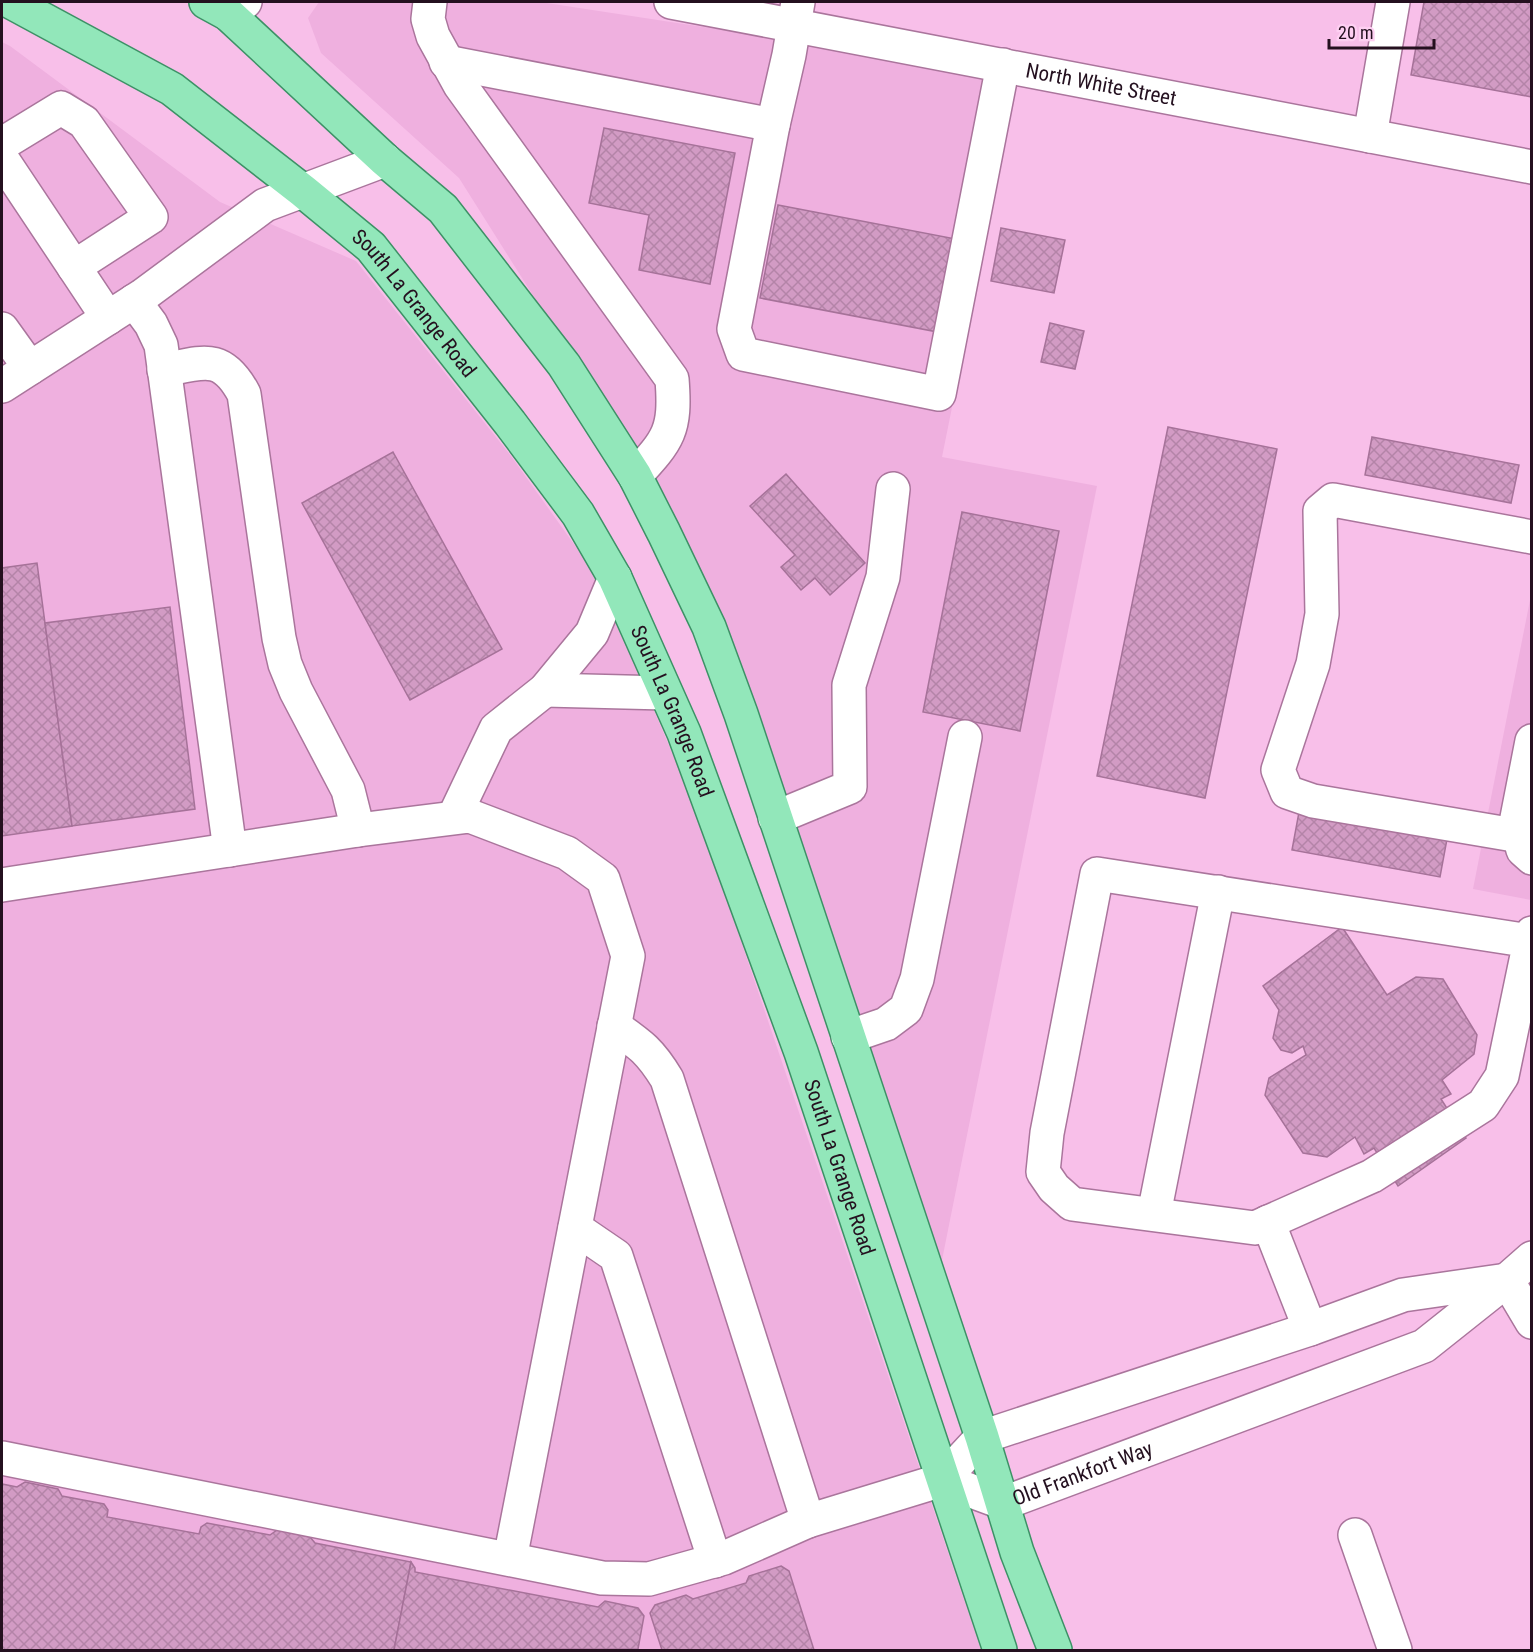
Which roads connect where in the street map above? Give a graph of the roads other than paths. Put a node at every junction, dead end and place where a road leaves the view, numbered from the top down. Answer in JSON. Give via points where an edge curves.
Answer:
{"nodes":[{"id":1,"x":11,"y":2,"type":"edge"},
{"id":2,"x":430,"y":2,"type":"edge"},
{"id":3,"x":671,"y":2,"type":"edge"},
{"id":4,"x":1393,"y":2,"type":"edge"},
{"id":5,"x":226,"y":6,"type":"edge"},
{"id":6,"x":795,"y":13,"type":"edge"},
{"id":7,"x":446,"y":63,"type":"junction"},
{"id":8,"x":1003,"y":65,"type":"junction"},
{"id":9,"x":773,"y":125,"type":"junction"},
{"id":10,"x":1370,"y":136,"type":"junction"},
{"id":11,"x":2,"y":144,"type":"edge"},
{"id":12,"x":2,"y":159,"type":"edge"},
{"id":13,"x":385,"y":160,"type":"junction"},
{"id":14,"x":1532,"y":167,"type":"edge"},
{"id":15,"x":303,"y":190,"type":"junction"},
{"id":16,"x":74,"y":267,"type":"junction"},
{"id":17,"x":121,"y":310,"type":"junction"},
{"id":18,"x":2,"y":329,"type":"edge"},
{"id":19,"x":30,"y":368,"type":"junction"},
{"id":20,"x":164,"y":370,"type":"junction"},
{"id":21,"x":2,"y":386,"type":"edge"},
{"id":22,"x":635,"y":476,"type":"junction"},
{"id":23,"x":893,"y":489,"type":"dead end"},
{"id":24,"x":1532,"y":537,"type":"edge"},
{"id":25,"x":615,"y":578,"type":"junction"},
{"id":26,"x":545,"y":690,"type":"junction"},
{"id":27,"x":665,"y":693,"type":"junction"},
{"id":28,"x":966,"y":737,"type":"dead end"},
{"id":29,"x":1532,"y":741,"type":"edge"},
{"id":30,"x":454,"y":818,"type":"junction"},
{"id":31,"x":776,"y":818,"type":"junction"},
{"id":32,"x":358,"y":830,"type":"junction"},
{"id":33,"x":1526,"y":847,"type":"edge"},
{"id":34,"x":230,"y":850,"type":"junction"},
{"id":35,"x":2,"y":885,"type":"edge"},
{"id":36,"x":1218,"y":892,"type":"junction"},
{"id":37,"x":1531,"y":938,"type":"edge"},
{"id":38,"x":614,"y":1026,"type":"junction"},
{"id":39,"x":848,"y":1037,"type":"junction"},
{"id":40,"x":1154,"y":1214,"type":"junction"},
{"id":41,"x":1268,"y":1222,"type":"junction"},
{"id":42,"x":575,"y":1228,"type":"junction"},
{"id":43,"x":1532,"y":1258,"type":"edge"},
{"id":44,"x":1507,"y":1280,"type":"junction"},
{"id":45,"x":1532,"y":1322,"type":"edge"},
{"id":46,"x":1310,"y":1329,"type":"junction"},
{"id":47,"x":982,"y":1437,"type":"junction"},
{"id":48,"x":2,"y":1458,"type":"edge"},
{"id":49,"x":942,"y":1480,"type":"junction"},
{"id":50,"x":1004,"y":1503,"type":"junction"},
{"id":51,"x":808,"y":1521,"type":"junction"},
{"id":52,"x":1355,"y":1535,"type":"dead end"},
{"id":53,"x":510,"y":1559,"type":"junction"},
{"id":54,"x":715,"y":1560,"type":"junction"},
{"id":55,"x":1000,"y":1650,"type":"edge"},
{"id":56,"x":1055,"y":1650,"type":"edge"},
{"id":57,"x":1392,"y":1650,"type":"edge"}],
"edges":[{"from":1,"to":15,"type":"main road","name":"South La Grange Road","via":[[172,89]]},
{"from":2,"to":7,"type":"street","via":[[428,19]]},
{"from":3,"to":6,"type":"street","name":"North White Street"},
{"from":4,"to":10,"type":"street"},
{"from":5,"to":13,"type":"main road"},
{"from":6,"to":8,"type":"street","name":"North White Street"},
{"from":6,"to":9,"type":"street"},
{"from":7,"to":9,"type":"street"},
{"from":7,"to":22,"type":"street","via":[[672,380],[674,407],[670,428],[662,446]]},
{"from":8,"to":9,"type":"street","via":[[939,394],[743,354],[734,329]]},
{"from":8,"to":10,"type":"street","name":"North White Street"},
{"from":10,"to":14,"type":"street","name":"North White Street"},
{"from":11,"to":16,"type":"street","via":[[61,108],[84,122],[151,217]]},
{"from":12,"to":16,"type":"street"},
{"from":13,"to":15,"type":"street"},
{"from":13,"to":22,"type":"main road","via":[[443,208],[564,365]]},
{"from":15,"to":17,"type":"street","via":[[265,205]]},
{"from":15,"to":25,"type":"main road","name":"South La Grange Road","via":[[371,247],[578,514]]},
{"from":16,"to":17,"type":"street"},
{"from":17,"to":19,"type":"street"},
{"from":17,"to":20,"type":"street","via":[[152,324],[161,345]]},
{"from":18,"to":19,"type":"street"},
{"from":19,"to":21,"type":"street"},
{"from":20,"to":32,"type":"street","via":[[206,362],[234,376],[244,394],[285,664],[348,790]]},
{"from":20,"to":34,"type":"street"},
{"from":22,"to":31,"type":"main road","via":[[709,627]]},
{"from":23,"to":31,"type":"street","via":[[883,577],[849,685],[850,787]]},
{"from":24,"to":33,"type":"street","via":[[1333,500],[1320,511],[1322,614],[1314,664],[1278,770],[1287,792],[1313,801]]},
{"from":25,"to":26,"type":"street","via":[[592,633]]},
{"from":25,"to":27,"type":"main road","name":"South La Grange Road"},
{"from":26,"to":27,"type":"street"},
{"from":26,"to":30,"type":"street","via":[[496,729]]},
{"from":27,"to":49,"type":"main road","name":"South La Grange Road","via":[[684,733],[801,1052]]},
{"from":28,"to":39,"type":"street","via":[[917,979],[906,1009],[886,1024]]},
{"from":29,"to":33,"type":"street","via":[[1516,823]]},
{"from":30,"to":32,"type":"street"},
{"from":30,"to":38,"type":"street","via":[[470,816],[567,853],[603,879],[628,956]]},
{"from":31,"to":39,"type":"main road"},
{"from":32,"to":34,"type":"street"},
{"from":34,"to":35,"type":"street"},
{"from":36,"to":37,"type":"street"},
{"from":36,"to":40,"type":"street"},
{"from":36,"to":40,"type":"street","via":[[1097,874],[1043,1172],[1072,1204]]},
{"from":37,"to":41,"type":"street","via":[[1502,1076],[1483,1105],[1372,1176]]},
{"from":38,"to":42,"type":"street"},
{"from":38,"to":51,"type":"street","via":[[653,1056],[666,1079]]},
{"from":39,"to":47,"type":"main road"},
{"from":40,"to":41,"type":"street","via":[[1255,1228]]},
{"from":41,"to":46,"type":"street"},
{"from":42,"to":53,"type":"street"},
{"from":42,"to":54,"type":"street","via":[[616,1256]]},
{"from":43,"to":44,"type":"street","name":"Old Frankfort Way"},
{"from":44,"to":45,"type":"street"},
{"from":44,"to":46,"type":"street","via":[[1403,1295]]},
{"from":44,"to":50,"type":"street","name":"Old Frankfort Way","via":[[1424,1346]]},
{"from":46,"to":47,"type":"street"},
{"from":47,"to":49,"type":"street"},
{"from":47,"to":50,"type":"main road"},
{"from":48,"to":53,"type":"street"},
{"from":49,"to":50,"type":"street","name":"Old Frankfort Way"},
{"from":49,"to":51,"type":"street"},
{"from":49,"to":55,"type":"main road","name":"South La Grange Road"},
{"from":50,"to":56,"type":"main road","via":[[1017,1552]]},
{"from":51,"to":54,"type":"street"},
{"from":52,"to":57,"type":"street"},
{"from":53,"to":54,"type":"street","via":[[602,1578],[649,1579]]}]}
